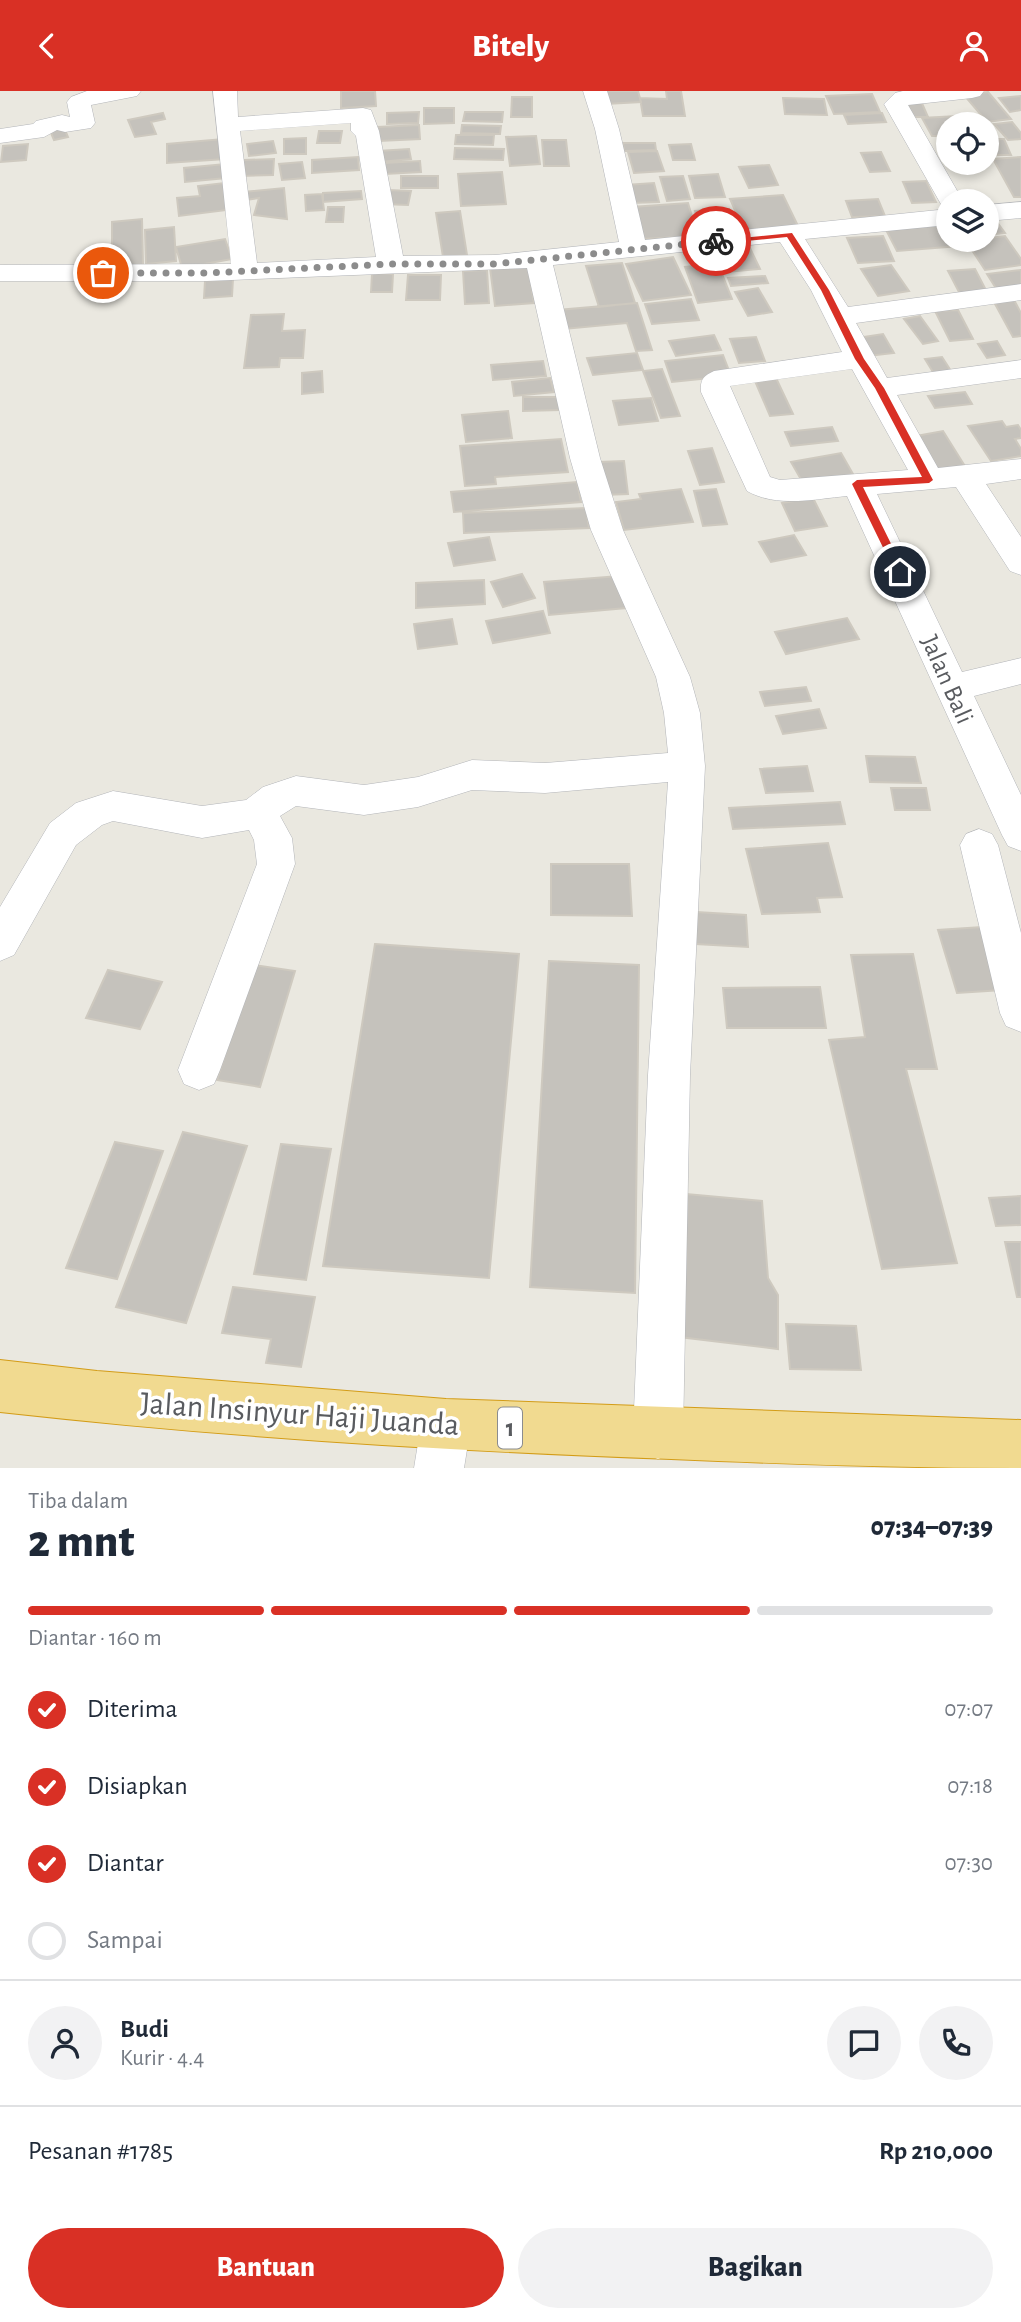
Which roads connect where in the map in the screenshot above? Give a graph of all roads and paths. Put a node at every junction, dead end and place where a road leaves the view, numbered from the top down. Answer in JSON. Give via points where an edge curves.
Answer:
{"nodes":[{"id":1,"x":129,"y":91,"type":"edge"},
{"id":2,"x":225,"y":91,"type":"edge"},
{"id":3,"x":596,"y":91,"type":"edge"},
{"id":4,"x":972,"y":91,"type":"edge"},
{"id":5,"x":227,"y":125,"type":"junction"},
{"id":6,"x":0,"y":136,"type":"edge"},
{"id":7,"x":944,"y":189,"type":"edge"},
{"id":8,"x":1021,"y":210,"type":"edge"},
{"id":9,"x":999,"y":212,"type":"edge"},
{"id":10,"x":936,"y":218,"type":"edge"},
{"id":11,"x":789,"y":235,"type":"junction"},
{"id":12,"x":634,"y":249,"type":"junction"},
{"id":13,"x":539,"y":260,"type":"junction"},
{"id":14,"x":391,"y":264,"type":"junction"},
{"id":15,"x":245,"y":271,"type":"junction"},
{"id":16,"x":0,"y":273,"type":"edge"},
{"id":17,"x":1021,"y":292,"type":"edge"},
{"id":18,"x":839,"y":317,"type":"junction"},
{"id":19,"x":860,"y":359,"type":"junction"},
{"id":20,"x":1021,"y":369,"type":"edge"},
{"id":21,"x":880,"y":388,"type":"junction"},
{"id":22,"x":1021,"y":469,"type":"edge"},
{"id":23,"x":965,"y":476,"type":"junction"},
{"id":24,"x":929,"y":480,"type":"junction"},
{"id":25,"x":857,"y":484,"type":"junction"},
{"id":26,"x":1021,"y":563,"type":"edge"},
{"id":27,"x":1021,"y":671,"type":"edge"},
{"id":28,"x":951,"y":688,"type":"junction"},
{"id":29,"x":687,"y":766,"type":"junction"},
{"id":30,"x":258,"y":812,"type":"junction"},
{"id":31,"x":1021,"y":835,"type":"edge"},
{"id":32,"x":979,"y":845,"type":"dead end"},
{"id":33,"x":0,"y":943,"type":"edge"},
{"id":34,"x":1021,"y":1013,"type":"edge"},
{"id":35,"x":199,"y":1070,"type":"dead end"},
{"id":36,"x":0,"y":1386,"type":"edge"},
{"id":37,"x":658,"y":1434,"type":"junction"},
{"id":38,"x":1021,"y":1446,"type":"edge"},
{"id":39,"x":443,"y":1447,"type":"edge"},
{"id":40,"x":758,"y":1453,"type":"edge"}],
"edges":[{"from":1,"to":6,"type":"street","via":[[79,103],[83,123],[62,122],[44,126],[44,130]]},
{"from":2,"to":5,"type":"street"},
{"from":3,"to":12,"type":"street"},
{"from":4,"to":7,"type":"street","via":[[903,98],[896,104]]},
{"from":5,"to":14,"type":"street","via":[[370,108],[363,131],[367,131]]},
{"from":5,"to":15,"type":"street"},
{"from":8,"to":9,"type":"street"},
{"from":10,"to":11,"type":"street"},
{"from":11,"to":12,"type":"street"},
{"from":11,"to":18,"type":"street"},
{"from":12,"to":13,"type":"street"},
{"from":13,"to":14,"type":"street"},
{"from":13,"to":29,"type":"street","via":[[572,406],[607,530],[673,677]]},
{"from":14,"to":15,"type":"street"},
{"from":15,"to":16,"type":"street"},
{"from":17,"to":18,"type":"street"},
{"from":18,"to":19,"type":"street"},
{"from":19,"to":21,"type":"street"},
{"from":19,"to":25,"type":"street","via":[[723,377],[715,382],[758,484],[780,491]]},
{"from":20,"to":21,"type":"street"},
{"from":21,"to":24,"type":"street"},
{"from":22,"to":23,"type":"street"},
{"from":23,"to":24,"type":"street"},
{"from":23,"to":26,"type":"street"},
{"from":24,"to":25,"type":"street"},
{"from":25,"to":28,"type":"street","name":"Jalan Bali"},
{"from":27,"to":28,"type":"street"},
{"from":28,"to":31,"type":"street","name":"Jalan Bali"},
{"from":29,"to":30,"type":"street","via":[[545,778],[472,775],[418,792],[364,800],[296,791],[276,798]]},
{"from":29,"to":37,"type":"street","via":[[668,1075]]},
{"from":30,"to":33,"type":"street","via":[[202,822],[113,806],[89,814],[63,834]]},
{"from":30,"to":35,"type":"street","via":[[273,838],[276,864]]},
{"from":32,"to":34,"type":"street"},
{"from":36,"to":39,"type":"highway","name":"Jalan Insinyur Haji Juanda","number":"1"},
{"from":37,"to":39,"type":"highway","name":"Jalan Insinyur Haji Juanda","number":"1"},
{"from":37,"to":40,"type":"highway","name":"Jalan Insinyur Haji Juanda","number":"1"},
{"from":38,"to":40,"type":"highway","name":"Jalan Insinyur Haji Juanda","number":"1"}]}
